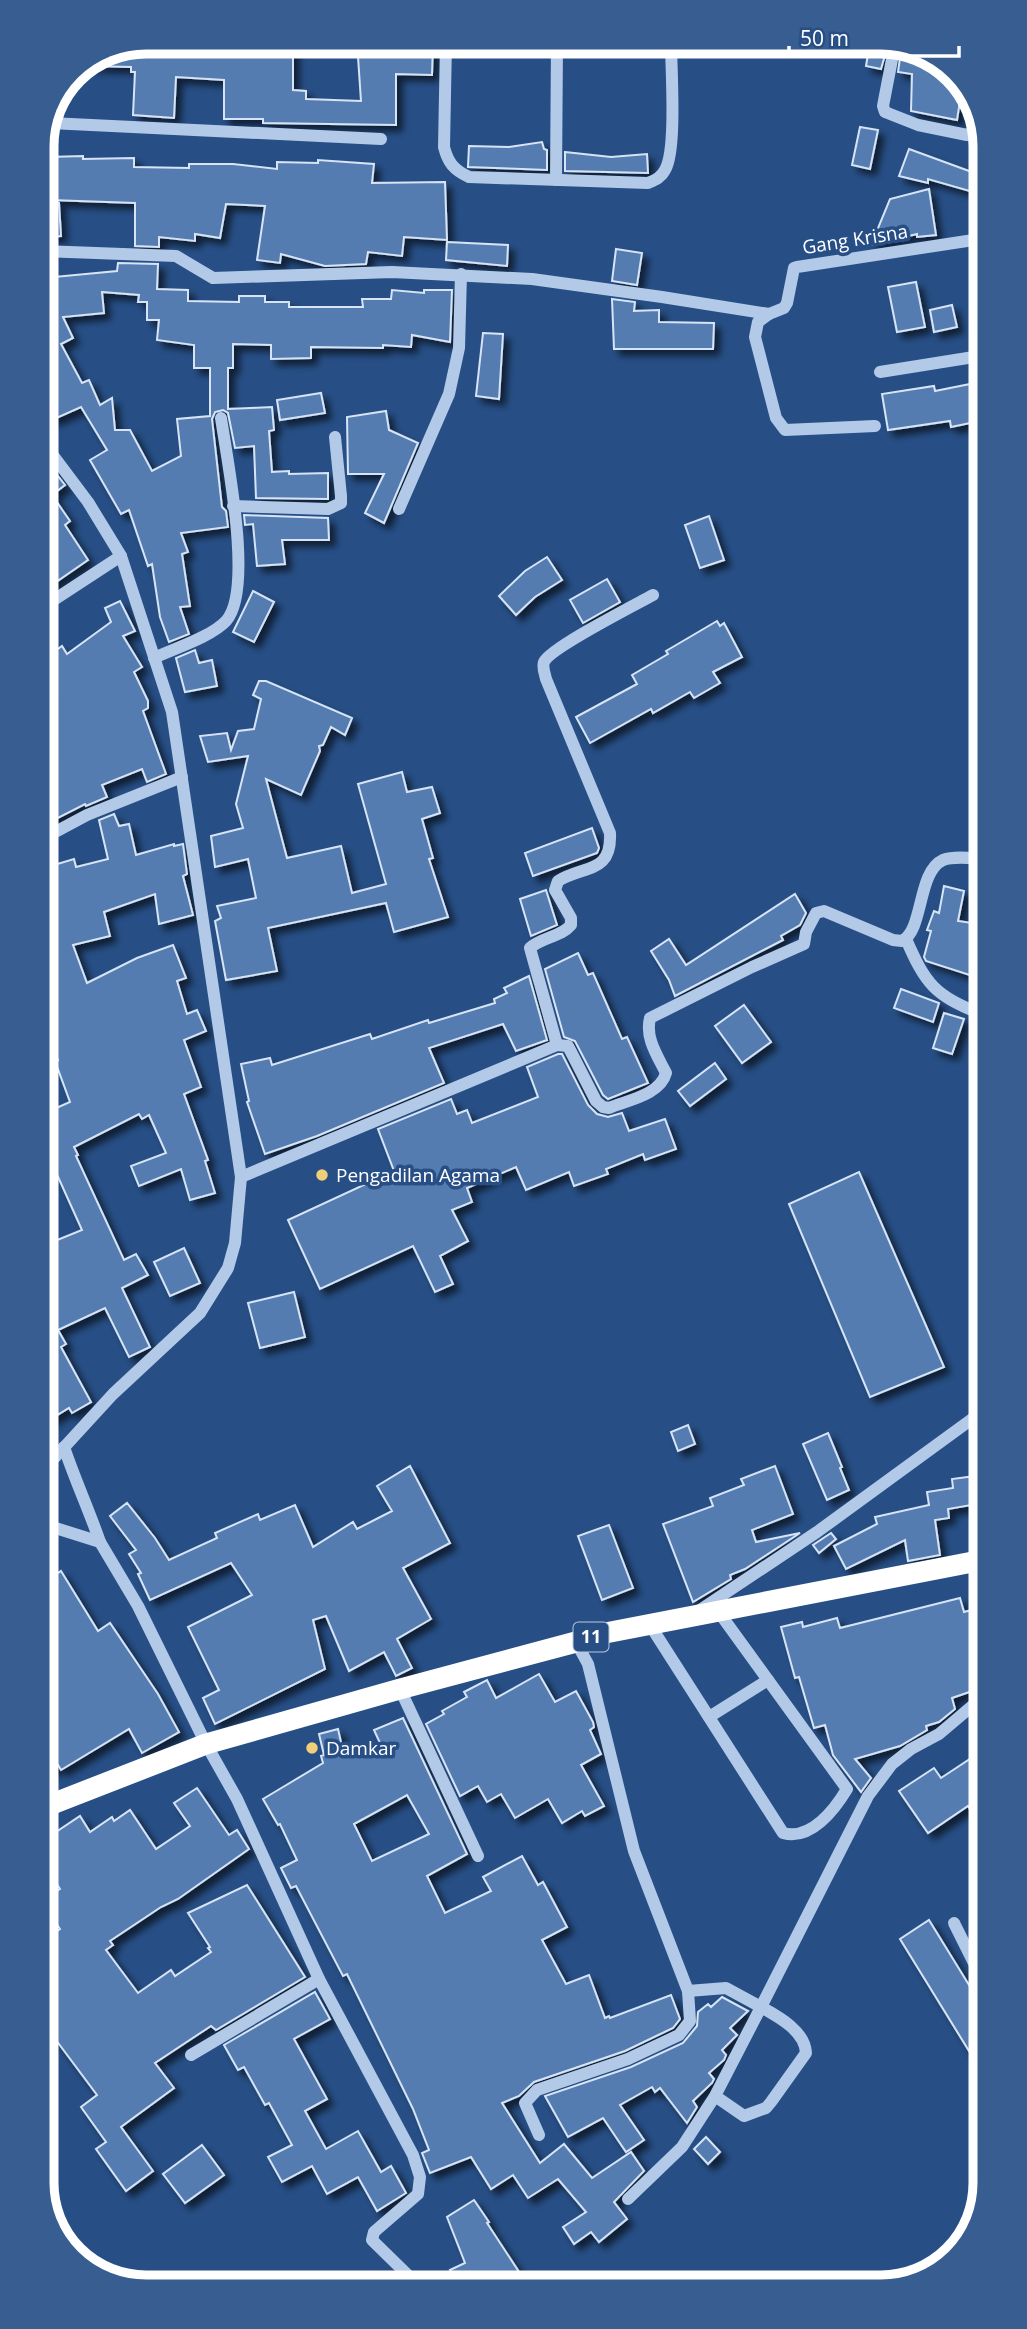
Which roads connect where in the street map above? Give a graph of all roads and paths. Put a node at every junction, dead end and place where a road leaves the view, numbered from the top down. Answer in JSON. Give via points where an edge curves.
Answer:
{"nodes":[{"id":1,"x":446,"y":54,"type":"edge"},
{"id":2,"x":557,"y":54,"type":"edge"},
{"id":3,"x":671,"y":54,"type":"edge"},
{"id":4,"x":893,"y":54,"type":"dead end"},
{"id":5,"x":57,"y":123,"type":"edge"},
{"id":6,"x":972,"y":132,"type":"edge"},
{"id":7,"x":380,"y":139,"type":"dead end"},
{"id":8,"x":556,"y":180,"type":"junction"},
{"id":9,"x":973,"y":240,"type":"edge"},
{"id":10,"x":54,"y":251,"type":"edge"},
{"id":11,"x":461,"y":274,"type":"junction"},
{"id":12,"x":769,"y":314,"type":"junction"},
{"id":13,"x":973,"y":357,"type":"edge"},
{"id":14,"x":880,"y":372,"type":"dead end"},
{"id":15,"x":221,"y":418,"type":"dead end"},
{"id":16,"x":875,"y":426,"type":"dead end"},
{"id":17,"x":335,"y":437,"type":"dead end"},
{"id":18,"x":54,"y":457,"type":"edge"},
{"id":19,"x":233,"y":506,"type":"junction"},
{"id":20,"x":399,"y":509,"type":"dead end"},
{"id":21,"x":121,"y":556,"type":"junction"},
{"id":22,"x":653,"y":594,"type":"dead end"},
{"id":23,"x":54,"y":600,"type":"edge"},
{"id":24,"x":154,"y":658,"type":"junction"},
{"id":25,"x":182,"y":777,"type":"junction"},
{"id":26,"x":54,"y":833,"type":"edge"},
{"id":27,"x":973,"y":859,"type":"edge"},
{"id":28,"x":906,"y":939,"type":"junction"},
{"id":29,"x":973,"y":1011,"type":"edge"},
{"id":30,"x":558,"y":1045,"type":"junction"},
{"id":31,"x":241,"y":1177,"type":"junction"},
{"id":32,"x":973,"y":1417,"type":"edge"},
{"id":33,"x":64,"y":1447,"type":"junction"},
{"id":34,"x":54,"y":1458,"type":"edge"},
{"id":35,"x":54,"y":1528,"type":"edge"},
{"id":36,"x":100,"y":1542,"type":"junction"},
{"id":37,"x":973,"y":1562,"type":"edge"},
{"id":38,"x":718,"y":1611,"type":"junction"},
{"id":39,"x":693,"y":1615,"type":"junction"},
{"id":40,"x":650,"y":1625,"type":"junction"},
{"id":41,"x":576,"y":1642,"type":"junction"},
{"id":42,"x":768,"y":1680,"type":"junction"},
{"id":43,"x":400,"y":1689,"type":"junction"},
{"id":44,"x":973,"y":1705,"type":"edge"},
{"id":45,"x":709,"y":1717,"type":"junction"},
{"id":46,"x":206,"y":1744,"type":"junction"},
{"id":47,"x":54,"y":1803,"type":"edge"},
{"id":48,"x":478,"y":1856,"type":"dead end"},
{"id":49,"x":954,"y":1923,"type":"dead end"},
{"id":50,"x":973,"y":1961,"type":"edge"},
{"id":51,"x":319,"y":1979,"type":"junction"},
{"id":52,"x":688,"y":1991,"type":"junction"},
{"id":53,"x":761,"y":2007,"type":"junction"},
{"id":54,"x":191,"y":2055,"type":"dead end"},
{"id":55,"x":715,"y":2096,"type":"junction"},
{"id":56,"x":539,"y":2135,"type":"dead end"},
{"id":57,"x":628,"y":2199,"type":"dead end"},
{"id":58,"x":408,"y":2275,"type":"edge"}],
"edges":[{"from":1,"to":8,"type":"street","via":[[444,147],[456,171],[469,177]]},
{"from":2,"to":8,"type":"street"},
{"from":3,"to":8,"type":"street","via":[[672,126],[664,173],[648,183]]},
{"from":4,"to":6,"type":"street","via":[[885,112],[918,125]]},
{"from":5,"to":7,"type":"street"},
{"from":9,"to":12,"type":"street","name":"Gang Krisna","via":[[794,268],[788,303]]},
{"from":10,"to":11,"type":"street","via":[[176,256],[213,278]]},
{"from":11,"to":12,"type":"street","via":[[532,279]]},
{"from":11,"to":20,"type":"street","via":[[459,348],[449,394]]},
{"from":12,"to":16,"type":"street","via":[[758,322],[755,337],[776,418],[785,430]]},
{"from":13,"to":14,"type":"street"},
{"from":15,"to":19,"type":"street"},
{"from":17,"to":19,"type":"street","via":[[341,496],[337,506]]},
{"from":18,"to":21,"type":"street"},
{"from":19,"to":24,"type":"street","via":[[239,583],[228,619]]},
{"from":21,"to":23,"type":"street"},
{"from":21,"to":24,"type":"street"},
{"from":22,"to":30,"type":"street","via":[[569,643],[543,666],[611,845],[609,855],[596,867],[558,881],[555,890],[571,925],[530,948]]},
{"from":24,"to":25,"type":"street","via":[[172,712]]},
{"from":25,"to":26,"type":"street"},
{"from":25,"to":31,"type":"street"},
{"from":27,"to":28,"type":"street","via":[[941,861],[932,872]]},
{"from":28,"to":29,"type":"street","via":[[934,989]]},
{"from":28,"to":30,"type":"street","via":[[893,940],[817,912],[804,944],[650,1018],[649,1038],[666,1073],[664,1081],[609,1108],[596,1101],[568,1046]]},
{"from":30,"to":31,"type":"street"},
{"from":31,"to":33,"type":"street","via":[[228,1268],[200,1313]]},
{"from":32,"to":39,"type":"street","via":[[817,1532]]},
{"from":33,"to":34,"type":"street"},
{"from":33,"to":36,"type":"street"},
{"from":35,"to":36,"type":"street"},
{"from":36,"to":46,"type":"street","via":[[138,1606]]},
{"from":37,"to":38,"type":"highway","number":"11"},
{"from":38,"to":39,"type":"highway","number":"11"},
{"from":38,"to":42,"type":"street"},
{"from":39,"to":40,"type":"highway","number":"11"},
{"from":40,"to":41,"type":"highway","number":"11"},
{"from":40,"to":45,"type":"street"},
{"from":41,"to":43,"type":"highway","number":"11"},
{"from":41,"to":52,"type":"street","via":[[588,1664],[634,1851]]},
{"from":42,"to":45,"type":"street"},
{"from":42,"to":45,"type":"street","via":[[847,1789],[825,1818],[804,1832],[783,1833]]},
{"from":43,"to":46,"type":"highway","number":"11"},
{"from":43,"to":48,"type":"street"},
{"from":44,"to":53,"type":"street","via":[[892,1765],[868,1796]]},
{"from":46,"to":47,"type":"highway","number":"11"},
{"from":46,"to":51,"type":"street","via":[[237,1799]]},
{"from":49,"to":50,"type":"street"},
{"from":51,"to":54,"type":"street"},
{"from":51,"to":58,"type":"street","via":[[413,2155],[420,2177],[418,2194],[374,2232],[372,2240]]},
{"from":52,"to":53,"type":"street","via":[[726,1988]]},
{"from":52,"to":56,"type":"street","via":[[690,2021],[679,2035],[529,2097],[525,2103]]},
{"from":53,"to":55,"type":"street"},
{"from":53,"to":55,"type":"street","via":[[784,2019],[806,2044],[806,2053],[766,2108],[744,2116]]},
{"from":55,"to":57,"type":"street","via":[[682,2147]]}]}
